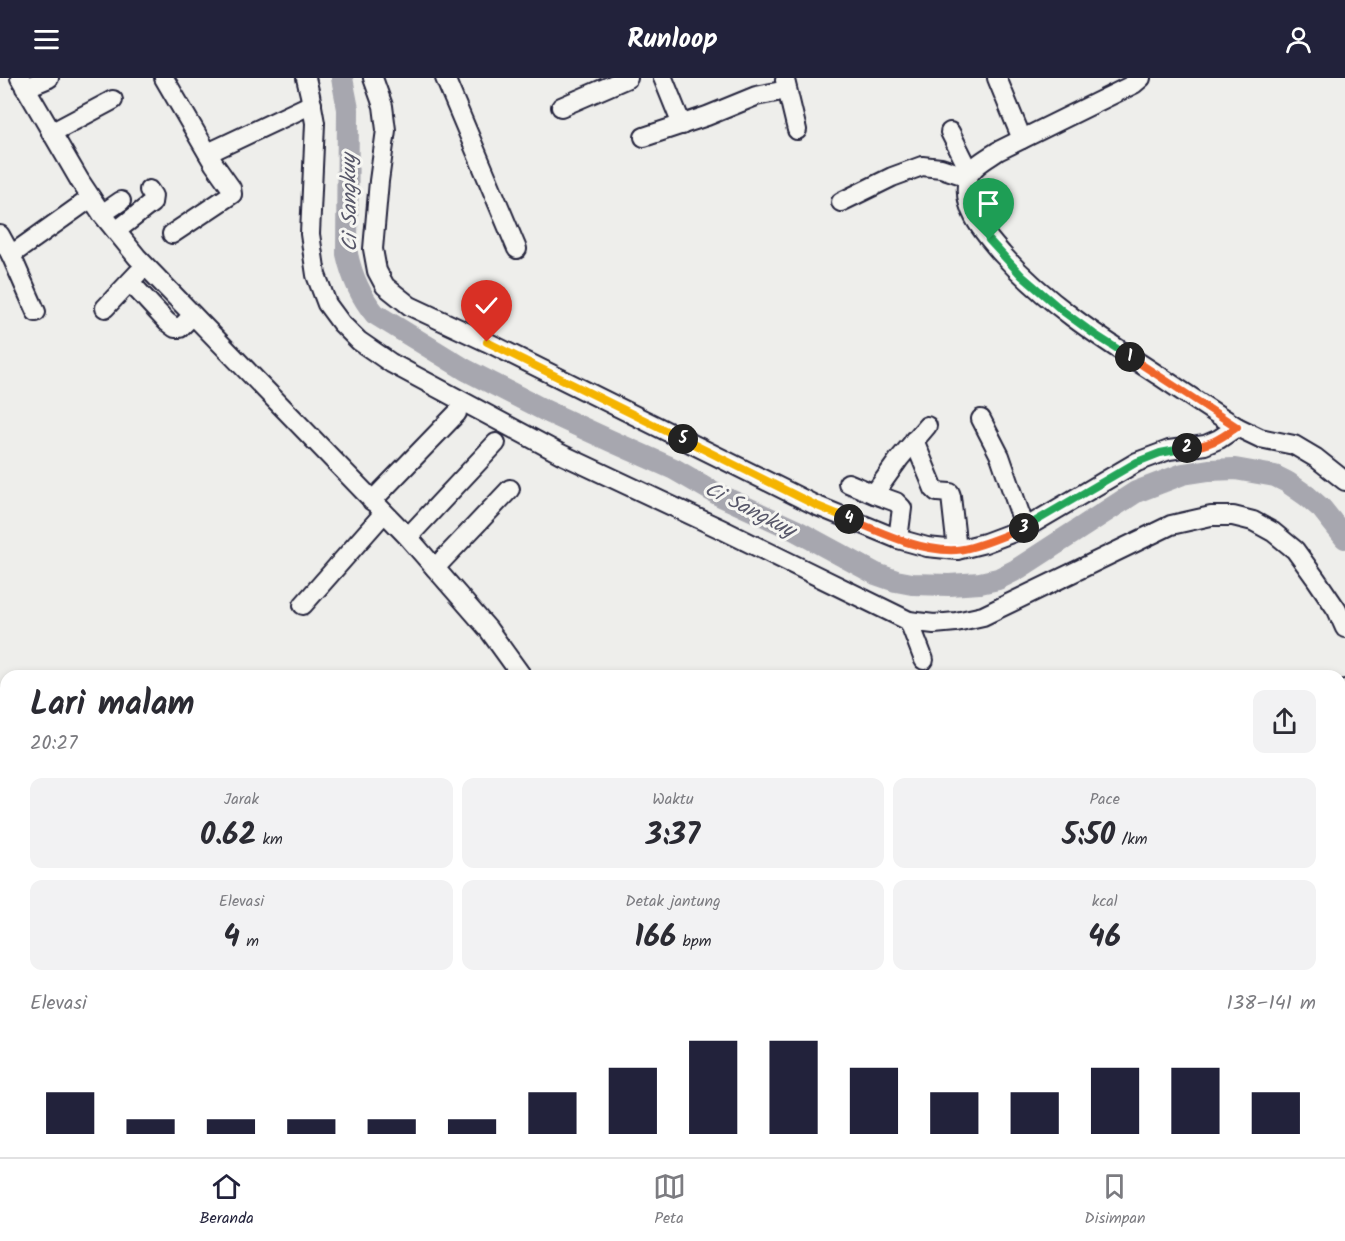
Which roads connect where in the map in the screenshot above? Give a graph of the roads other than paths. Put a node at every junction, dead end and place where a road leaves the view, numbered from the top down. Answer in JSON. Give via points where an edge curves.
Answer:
{"nodes":[{"id":1,"x":49,"y":78,"type":"edge"},
{"id":2,"x":164,"y":78,"type":"edge"},
{"id":3,"x":306,"y":78,"type":"edge"},
{"id":4,"x":373,"y":78,"type":"edge"},
{"id":5,"x":445,"y":78,"type":"edge"},
{"id":6,"x":628,"y":78,"type":"edge"},
{"id":7,"x":663,"y":78,"type":"edge"},
{"id":8,"x":997,"y":78,"type":"edge"},
{"id":9,"x":1141,"y":78,"type":"edge"},
{"id":10,"x":23,"y":83,"type":"edge"},
{"id":11,"x":786,"y":84,"type":"edge"},
{"id":12,"x":113,"y":100,"type":"dead end"},
{"id":13,"x":312,"y":104,"type":"junction"},
{"id":14,"x":561,"y":107,"type":"dead end"},
{"id":15,"x":682,"y":124,"type":"junction"},
{"id":16,"x":797,"y":130,"type":"dead end"},
{"id":17,"x":950,"y":132,"type":"dead end"},
{"id":18,"x":51,"y":133,"type":"junction"},
{"id":19,"x":644,"y":137,"type":"dead end"},
{"id":20,"x":1022,"y":139,"type":"junction"},
{"id":21,"x":208,"y":153,"type":"junction"},
{"id":22,"x":970,"y":174,"type":"junction"},
{"id":23,"x":149,"y":190,"type":"dead end"},
{"id":24,"x":91,"y":198,"type":"junction"},
{"id":25,"x":121,"y":201,"type":"dead end"},
{"id":26,"x":841,"y":202,"type":"dead end"},
{"id":27,"x":102,"y":214,"type":"junction"},
{"id":28,"x":116,"y":231,"type":"junction"},
{"id":29,"x":172,"y":234,"type":"dead end"},
{"id":30,"x":0,"y":235,"type":"edge"},
{"id":31,"x":517,"y":249,"type":"dead end"},
{"id":32,"x":10,"y":255,"type":"junction"},
{"id":33,"x":146,"y":266,"type":"junction"},
{"id":34,"x":130,"y":282,"type":"junction"},
{"id":35,"x":105,"y":308,"type":"dead end"},
{"id":36,"x":36,"y":312,"type":"dead end"},
{"id":37,"x":193,"y":315,"type":"junction"},
{"id":38,"x":457,"y":413,"type":"dead end"},
{"id":39,"x":981,"y":419,"type":"dead end"},
{"id":40,"x":927,"y":426,"type":"dead end"},
{"id":41,"x":1237,"y":427,"type":"junction"},
{"id":42,"x":914,"y":440,"type":"junction"},
{"id":43,"x":496,"y":443,"type":"dead end"},
{"id":44,"x":1345,"y":481,"type":"edge"},
{"id":45,"x":848,"y":483,"type":"dead end"},
{"id":46,"x":510,"y":489,"type":"dead end"},
{"id":47,"x":874,"y":494,"type":"junction"},
{"id":48,"x":378,"y":507,"type":"junction"},
{"id":49,"x":1025,"y":528,"type":"junction"},
{"id":50,"x":408,"y":537,"type":"junction"},
{"id":51,"x":898,"y":539,"type":"junction"},
{"id":52,"x":957,"y":550,"type":"junction"},
{"id":53,"x":435,"y":568,"type":"junction"},
{"id":54,"x":303,"y":605,"type":"dead end"},
{"id":55,"x":909,"y":621,"type":"junction"},
{"id":56,"x":1345,"y":628,"type":"edge"},
{"id":57,"x":924,"y":660,"type":"dead end"},
{"id":58,"x":518,"y":670,"type":"edge"}],
"edges":[{"from":1,"to":10,"type":"street"},
{"from":2,"to":21,"type":"street"},
{"from":3,"to":13,"type":"street"},
{"from":4,"to":51,"type":"street","via":[[386,130],[373,249],[385,286],[410,306],[815,505]]},
{"from":5,"to":31,"type":"street"},
{"from":6,"to":14,"type":"street"},
{"from":7,"to":15,"type":"street"},
{"from":8,"to":20,"type":"street"},
{"from":9,"to":20,"type":"street"},
{"from":10,"to":18,"type":"street"},
{"from":11,"to":15,"type":"street"},
{"from":11,"to":16,"type":"street"},
{"from":12,"to":18,"type":"street"},
{"from":13,"to":21,"type":"street"},
{"from":13,"to":55,"type":"street","via":[[315,123],[310,234],[316,275],[327,304],[359,341],[391,363],[561,453]]},
{"from":15,"to":19,"type":"street"},
{"from":17,"to":22,"type":"street"},
{"from":18,"to":24,"type":"street"},
{"from":20,"to":22,"type":"street","via":[[982,162]]},
{"from":21,"to":29,"type":"street","via":[[232,194]]},
{"from":22,"to":26,"type":"street","via":[[922,166]]},
{"from":22,"to":41,"type":"street","via":[[967,191],[974,217],[1022,276],[1094,334]]},
{"from":23,"to":28,"type":"street","via":[[152,203]]},
{"from":24,"to":27,"type":"street"},
{"from":24,"to":32,"type":"street"},
{"from":25,"to":27,"type":"street"},
{"from":27,"to":28,"type":"street"},
{"from":28,"to":33,"type":"street"},
{"from":30,"to":32,"type":"street"},
{"from":32,"to":36,"type":"street"},
{"from":33,"to":34,"type":"street"},
{"from":33,"to":37,"type":"street"},
{"from":34,"to":35,"type":"street"},
{"from":34,"to":37,"type":"street","via":[[175,328]]},
{"from":37,"to":48,"type":"street"},
{"from":38,"to":48,"type":"street"},
{"from":39,"to":49,"type":"street","via":[[1000,456]]},
{"from":40,"to":42,"type":"street"},
{"from":41,"to":44,"type":"street","via":[[1260,438],[1294,445]]},
{"from":41,"to":49,"type":"street","via":[[1205,446],[1169,450],[1137,462]]},
{"from":42,"to":47,"type":"street"},
{"from":42,"to":52,"type":"street","via":[[936,492],[950,493]]},
{"from":43,"to":50,"type":"street"},
{"from":45,"to":47,"type":"street"},
{"from":46,"to":53,"type":"street"},
{"from":47,"to":51,"type":"street","via":[[902,508]]},
{"from":48,"to":50,"type":"street"},
{"from":48,"to":54,"type":"street"},
{"from":49,"to":52,"type":"street"},
{"from":50,"to":53,"type":"street"},
{"from":51,"to":52,"type":"street"},
{"from":53,"to":58,"type":"street"},
{"from":55,"to":56,"type":"street","via":[[934,624],[983,616],[1171,525],[1211,516],[1233,516],[1273,532],[1294,550],[1317,579]]},
{"from":55,"to":57,"type":"street"}]}
